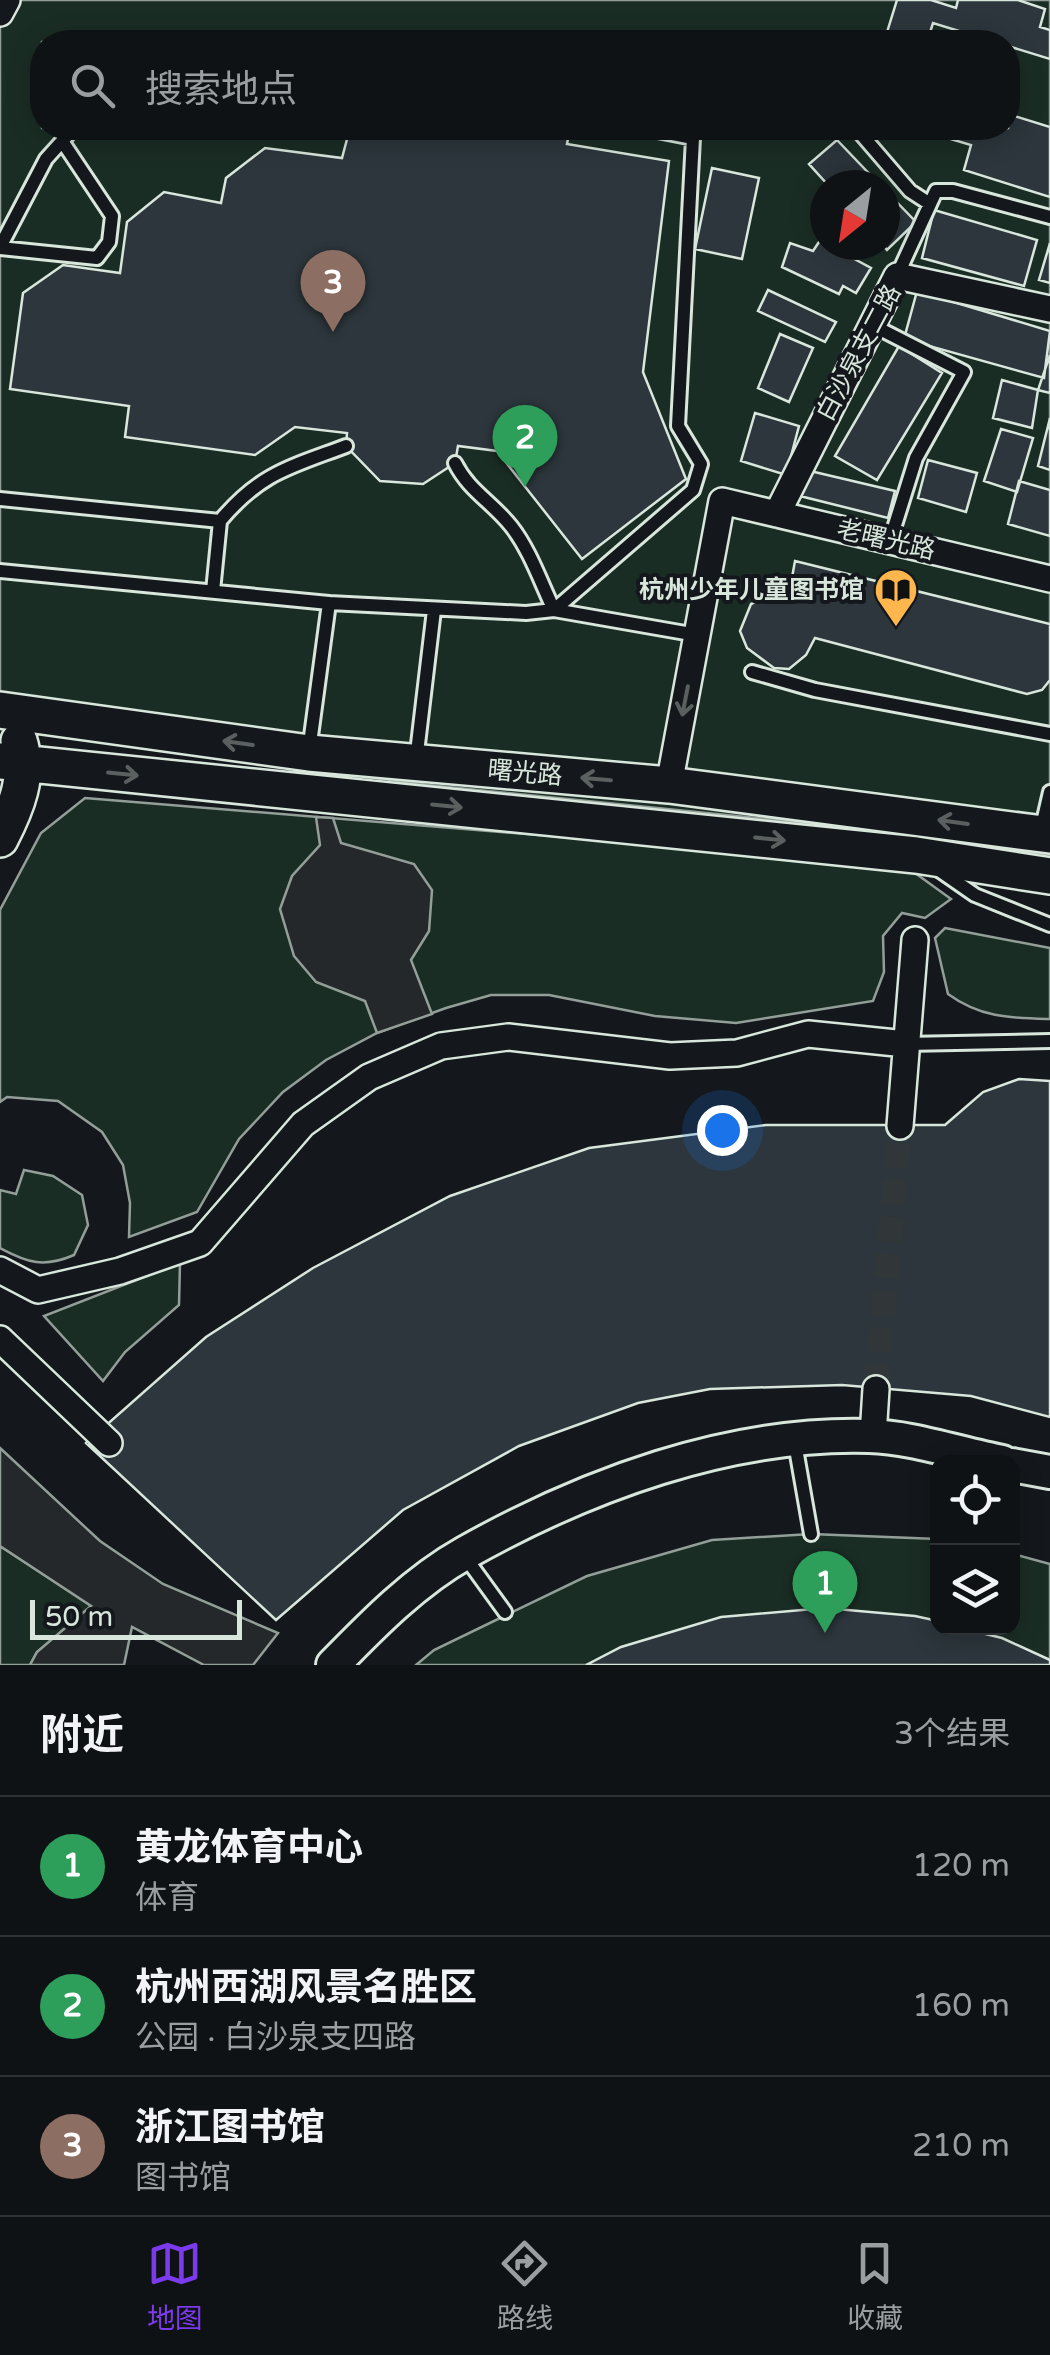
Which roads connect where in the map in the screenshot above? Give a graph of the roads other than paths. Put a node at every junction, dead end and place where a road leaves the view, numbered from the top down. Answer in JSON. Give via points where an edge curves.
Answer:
{"nodes":[{"id":1,"x":7,"y":0,"type":"edge"},
{"id":2,"x":0,"y":13,"type":"edge"},
{"id":3,"x":693,"y":140,"type":"edge"},
{"id":4,"x":866,"y":140,"type":"edge"},
{"id":5,"x":62,"y":141,"type":"joint"},
{"id":6,"x":930,"y":204,"type":"junction"},
{"id":7,"x":1050,"y":217,"type":"edge"},
{"id":8,"x":0,"y":247,"type":"edge"},
{"id":9,"x":897,"y":276,"type":"junction"},
{"id":10,"x":1050,"y":309,"type":"edge"},
{"id":11,"x":872,"y":324,"type":"junction"},
{"id":12,"x":346,"y":446,"type":"dead end"},
{"id":13,"x":455,"y":463,"type":"dead end"},
{"id":14,"x":0,"y":499,"type":"edge"},
{"id":15,"x":778,"y":514,"type":"junction"},
{"id":16,"x":220,"y":521,"type":"junction"},
{"id":17,"x":890,"y":542,"type":"junction"},
{"id":18,"x":0,"y":571,"type":"edge"},
{"id":19,"x":1050,"y":580,"type":"edge"},
{"id":20,"x":213,"y":591,"type":"junction"},
{"id":21,"x":329,"y":603,"type":"junction"},
{"id":22,"x":434,"y":610,"type":"junction"},
{"id":23,"x":554,"y":610,"type":"junction"},
{"id":24,"x":697,"y":635,"type":"junction"},
{"id":25,"x":752,"y":672,"type":"dead end"},
{"id":26,"x":3,"y":719,"type":"edge"},
{"id":27,"x":1050,"y":734,"type":"edge"},
{"id":28,"x":309,"y":753,"type":"junction"},
{"id":29,"x":13,"y":762,"type":"edge"},
{"id":30,"x":416,"y":764,"type":"junction"},
{"id":31,"x":669,"y":785,"type":"junction"},
{"id":32,"x":1050,"y":792,"type":"edge"},
{"id":33,"x":1045,"y":834,"type":"edge"},
{"id":34,"x":0,"y":839,"type":"edge"},
{"id":35,"x":916,"y":855,"type":"junction"},
{"id":36,"x":1050,"y":876,"type":"edge"},
{"id":37,"x":1050,"y":926,"type":"edge"},
{"id":38,"x":915,"y":940,"type":"dead end"},
{"id":39,"x":1050,"y":1041,"type":"edge"},
{"id":40,"x":906,"y":1044,"type":"junction"},
{"id":41,"x":900,"y":1126,"type":"tunnel mouth"},
{"id":42,"x":0,"y":1270,"type":"edge"},
{"id":43,"x":0,"y":1339,"type":"edge"},
{"id":44,"x":876,"y":1388,"type":"tunnel mouth"},
{"id":45,"x":873,"y":1436,"type":"junction"},
{"id":46,"x":794,"y":1438,"type":"junction"},
{"id":47,"x":109,"y":1443,"type":"dead end"},
{"id":48,"x":967,"y":1455,"type":"edge"},
{"id":49,"x":1020,"y":1466,"type":"edge"},
{"id":50,"x":1050,"y":1472,"type":"edge"},
{"id":51,"x":812,"y":1534,"type":"dead end"},
{"id":52,"x":463,"y":1554,"type":"junction"},
{"id":53,"x":506,"y":1612,"type":"dead end"},
{"id":54,"x":333,"y":1665,"type":"edge"}],
"edges":[{"from":1,"to":2,"type":"street"},
{"from":3,"to":23,"type":"lane","via":[[678,426],[701,464],[693,490]]},
{"from":4,"to":6,"type":"lane"},
{"from":5,"to":8,"type":"lane","via":[[46,158]]},
{"from":5,"to":8,"type":"lane","via":[[112,216],[109,242],[97,258]]},
{"from":6,"to":7,"type":"lane","via":[[936,191],[953,191]]},
{"from":6,"to":9,"type":"lane"},
{"from":9,"to":10,"type":"street","name":"白沙泉支二路"},
{"from":9,"to":11,"type":"street","name":"白沙泉支二路"},
{"from":11,"to":15,"type":"street","name":"白沙泉支二路"},
{"from":11,"to":17,"type":"lane","via":[[964,372],[916,458]]},
{"from":12,"to":16,"type":"lane","via":[[246,490]]},
{"from":13,"to":23,"type":"lane","via":[[467,488],[515,531]]},
{"from":14,"to":16,"type":"lane"},
{"from":15,"to":17,"type":"street","name":"老曙光路"},
{"from":15,"to":24,"type":"street","name":"老曙光路","via":[[722,502]]},
{"from":16,"to":20,"type":"lane"},
{"from":17,"to":19,"type":"street","name":"老曙光路"},
{"from":18,"to":20,"type":"lane"},
{"from":20,"to":21,"type":"lane"},
{"from":21,"to":22,"type":"lane"},
{"from":21,"to":28,"type":"lane"},
{"from":22,"to":23,"type":"lane"},
{"from":22,"to":30,"type":"lane"},
{"from":23,"to":24,"type":"lane"},
{"from":24,"to":31,"type":"street","one_way":true},
{"from":25,"to":27,"type":"lane"},
{"from":28,"to":26,"type":"main road","name":"曙光路","one_way":true},
{"from":26,"to":29,"type":"main road"},
{"from":28,"to":30,"type":"main road","name":"曙光路"},
{"from":29,"to":34,"type":"main road","via":[[13,813]]},
{"from":29,"to":35,"type":"main road","name":"曙光路","one_way":true},
{"from":31,"to":30,"type":"main road","name":"曙光路","one_way":true},
{"from":33,"to":31,"type":"main road","name":"曙光路","one_way":true},
{"from":32,"to":33,"type":"lane"},
{"from":35,"to":36,"type":"main road","name":"曙光路"},
{"from":35,"to":37,"type":"lane","via":[[975,895]]},
{"from":38,"to":40,"type":"street"},
{"from":39,"to":40,"type":"lane"},
{"from":40,"to":41,"type":"street"},
{"from":40,"to":42,"type":"street","via":[[808,1034],[738,1053],[670,1056],[508,1037],[441,1046],[369,1076],[302,1124],[200,1243],[38,1290]]},
{"from":43,"to":47,"type":"street"},
{"from":44,"to":45,"type":"street"},
{"from":45,"to":46,"type":"street"},
{"from":45,"to":48,"type":"street"},
{"from":46,"to":51,"type":"lane"},
{"from":46,"to":52,"type":"street","via":[[692,1457],[570,1501]]},
{"from":49,"to":50,"type":"street"},
{"from":52,"to":53,"type":"lane"},
{"from":52,"to":54,"type":"street","via":[[382,1614]]}]}
